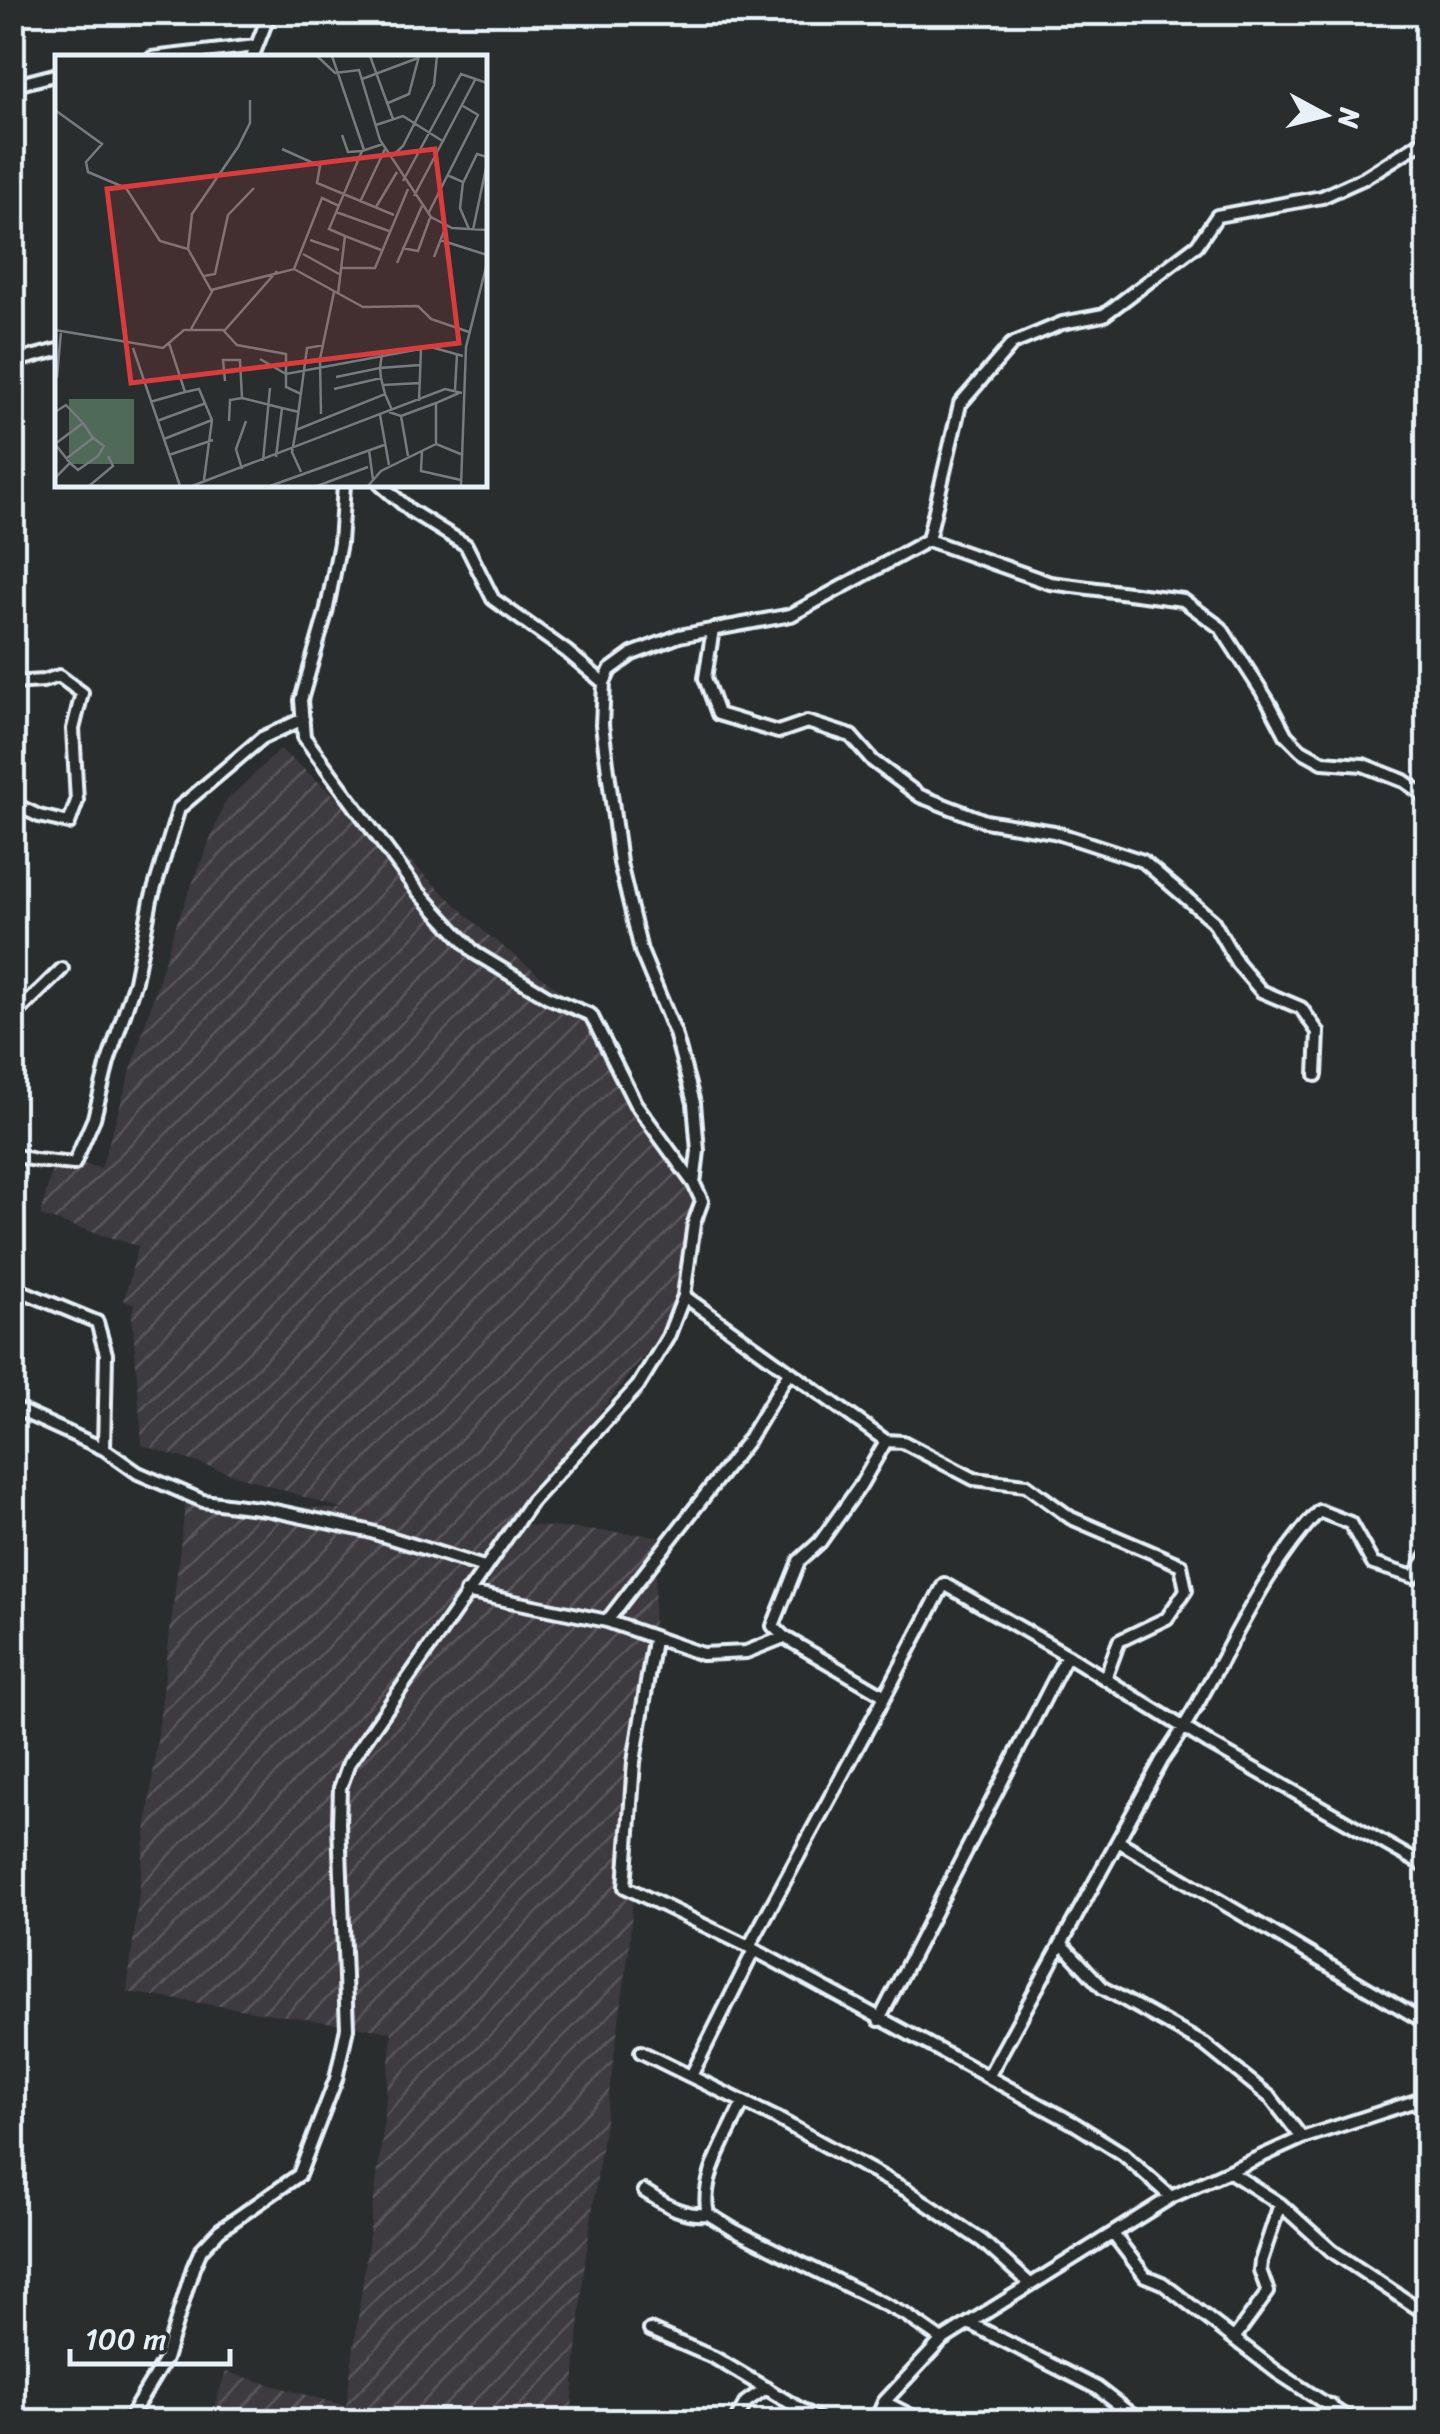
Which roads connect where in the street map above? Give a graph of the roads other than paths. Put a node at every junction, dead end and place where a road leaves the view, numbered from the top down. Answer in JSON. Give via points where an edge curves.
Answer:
{"nodes":[{"id":1,"x":270,"y":12,"type":"edge"},
{"id":2,"x":254,"y":52,"type":"edge"},
{"id":3,"x":203,"y":55,"type":"edge"},
{"id":4,"x":55,"y":75,"type":"edge"},
{"id":5,"x":12,"y":86,"type":"edge"},
{"id":6,"x":1428,"y":138,"type":"edge"},
{"id":7,"x":55,"y":351,"type":"edge"},
{"id":8,"x":12,"y":362,"type":"edge"},
{"id":9,"x":347,"y":488,"type":"edge"},
{"id":10,"x":385,"y":488,"type":"edge"},
{"id":11,"x":928,"y":540,"type":"junction"},
{"id":12,"x":714,"y":629,"type":"junction"},
{"id":13,"x":12,"y":682,"type":"edge"},
{"id":14,"x":604,"y":682,"type":"junction"},
{"id":15,"x":303,"y":718,"type":"junction"},
{"id":16,"x":1428,"y":798,"type":"edge"},
{"id":17,"x":12,"y":803,"type":"edge"},
{"id":18,"x":62,"y":969,"type":"dead end"},
{"id":19,"x":12,"y":1018,"type":"edge"},
{"id":20,"x":1316,"y":1075,"type":"dead end"},
{"id":21,"x":12,"y":1154,"type":"edge"},
{"id":22,"x":694,"y":1184,"type":"junction"},
{"id":23,"x":12,"y":1287,"type":"edge"},
{"id":24,"x":684,"y":1296,"type":"junction"},
{"id":25,"x":789,"y":1372,"type":"junction"},
{"id":26,"x":12,"y":1408,"type":"edge"},
{"id":27,"x":886,"y":1441,"type":"junction"},
{"id":28,"x":104,"y":1448,"type":"junction"},
{"id":29,"x":1428,"y":1555,"type":"edge"},
{"id":30,"x":484,"y":1568,"type":"junction"},
{"id":31,"x":466,"y":1592,"type":"junction"},
{"id":32,"x":607,"y":1622,"type":"junction"},
{"id":33,"x":784,"y":1638,"type":"junction"},
{"id":34,"x":654,"y":1640,"type":"junction"},
{"id":35,"x":1068,"y":1655,"type":"junction"},
{"id":36,"x":1105,"y":1679,"type":"junction"},
{"id":37,"x":885,"y":1696,"type":"junction"},
{"id":38,"x":1184,"y":1729,"type":"junction"},
{"id":39,"x":1118,"y":1841,"type":"junction"},
{"id":40,"x":1428,"y":1868,"type":"edge"},
{"id":41,"x":1062,"y":1944,"type":"junction"},
{"id":42,"x":751,"y":1948,"type":"junction"},
{"id":43,"x":879,"y":2020,"type":"junction"},
{"id":44,"x":1428,"y":2024,"type":"edge"},
{"id":45,"x":642,"y":2052,"type":"dead end"},
{"id":46,"x":692,"y":2076,"type":"junction"},
{"id":47,"x":988,"y":2077,"type":"junction"},
{"id":48,"x":1422,"y":2100,"type":"edge"},
{"id":49,"x":743,"y":2102,"type":"junction"},
{"id":50,"x":1428,"y":2120,"type":"edge"},
{"id":51,"x":1302,"y":2138,"type":"junction"},
{"id":52,"x":1230,"y":2172,"type":"junction"},
{"id":53,"x":644,"y":2191,"type":"dead end"},
{"id":54,"x":1170,"y":2197,"type":"junction"},
{"id":55,"x":1280,"y":2204,"type":"junction"},
{"id":56,"x":708,"y":2214,"type":"junction"},
{"id":57,"x":1113,"y":2234,"type":"junction"},
{"id":58,"x":1028,"y":2284,"type":"junction"},
{"id":59,"x":1428,"y":2315,"type":"edge"},
{"id":60,"x":969,"y":2322,"type":"junction"},
{"id":61,"x":650,"y":2330,"type":"dead end"},
{"id":62,"x":1235,"y":2337,"type":"junction"},
{"id":63,"x":942,"y":2340,"type":"junction"},
{"id":64,"x":766,"y":2388,"type":"junction"},
{"id":65,"x":884,"y":2402,"type":"junction"},
{"id":66,"x":1331,"y":2405,"type":"junction"},
{"id":67,"x":127,"y":2422,"type":"edge"},
{"id":68,"x":735,"y":2422,"type":"edge"},
{"id":69,"x":822,"y":2422,"type":"edge"},
{"id":70,"x":875,"y":2422,"type":"edge"},
{"id":71,"x":923,"y":2422,"type":"edge"},
{"id":72,"x":1142,"y":2422,"type":"edge"},
{"id":73,"x":1317,"y":2422,"type":"edge"},
{"id":74,"x":1354,"y":2422,"type":"edge"}],
"edges":[{"from":1,"to":2,"type":"street"},
{"from":2,"to":3,"type":"street"},
{"from":4,"to":5,"type":"street"},
{"from":6,"to":11,"type":"street","via":[[1322,197],[1218,216],[1197,245],[1104,314],[1012,344],[960,404]]},
{"from":7,"to":8,"type":"street"},
{"from":9,"to":15,"type":"street"},
{"from":10,"to":14,"type":"street","via":[[466,545],[493,599]]},
{"from":11,"to":12,"type":"street","via":[[790,615]]},
{"from":11,"to":16,"type":"street","via":[[1050,583],[1182,600],[1221,628],[1301,750],[1324,762],[1363,765],[1404,780]]},
{"from":12,"to":14,"type":"street","via":[[632,654]]},
{"from":12,"to":20,"type":"street","via":[[705,678],[718,714],[778,732],[807,722],[851,736],[873,762],[920,796],[985,821],[1054,832],[1143,861],[1214,920],[1237,964],[1261,991],[1301,1008],[1318,1032]]},
{"from":13,"to":17,"type":"street","via":[[58,676],[82,692],[74,729],[78,801],[69,822]]},
{"from":14,"to":22,"type":"street","via":[[602,725],[620,863],[641,951],[694,1103]]},
{"from":15,"to":21,"type":"street","via":[[262,738],[179,808],[135,981],[74,1164]]},
{"from":15,"to":22,"type":"street","via":[[304,738],[318,759],[416,890],[475,952],[591,1015],[634,1103]]},
{"from":18,"to":19,"type":"street"},
{"from":22,"to":24,"type":"street","via":[[702,1201]]},
{"from":23,"to":28,"type":"street","via":[[97,1322],[106,1354]]},
{"from":24,"to":25,"type":"street"},
{"from":24,"to":30,"type":"street","via":[[638,1386],[532,1501]]},
{"from":25,"to":27,"type":"street"},
{"from":25,"to":32,"type":"street","via":[[748,1440]]},
{"from":26,"to":28,"type":"street"},
{"from":27,"to":33,"type":"street","via":[[830,1528],[799,1561],[773,1626]]},
{"from":27,"to":36,"type":"street","via":[[904,1442],[974,1479],[1026,1484],[1071,1518],[1181,1564],[1186,1590],[1166,1618],[1120,1641]]},
{"from":28,"to":30,"type":"street","via":[[138,1472],[203,1500],[368,1531]]},
{"from":29,"to":38,"type":"street","via":[[1414,1576],[1373,1564],[1350,1523],[1319,1511],[1293,1539]]},
{"from":30,"to":31,"type":"street"},
{"from":31,"to":32,"type":"street"},
{"from":31,"to":67,"type":"street","via":[[342,1776],[348,2028],[304,2166],[202,2250],[165,2359]]},
{"from":32,"to":34,"type":"street"},
{"from":33,"to":34,"type":"street","via":[[746,1652],[702,1654]]},
{"from":33,"to":37,"type":"street"},
{"from":34,"to":42,"type":"street","via":[[634,1762],[625,1887]]},
{"from":35,"to":36,"type":"street"},
{"from":35,"to":37,"type":"street","via":[[944,1584]]},
{"from":35,"to":43,"type":"street"},
{"from":36,"to":38,"type":"street"},
{"from":37,"to":42,"type":"street"},
{"from":38,"to":39,"type":"street"},
{"from":38,"to":40,"type":"street"},
{"from":39,"to":41,"type":"street"},
{"from":39,"to":44,"type":"street"},
{"from":41,"to":47,"type":"street"},
{"from":41,"to":51,"type":"street","via":[[1103,1988],[1172,2024],[1271,2098]]},
{"from":42,"to":43,"type":"street"},
{"from":42,"to":46,"type":"street"},
{"from":43,"to":47,"type":"street"},
{"from":45,"to":46,"type":"street"},
{"from":46,"to":49,"type":"street"},
{"from":47,"to":54,"type":"street","via":[[1123,2154]]},
{"from":48,"to":50,"type":"street"},
{"from":48,"to":51,"type":"street"},
{"from":49,"to":56,"type":"street","via":[[708,2178]]},
{"from":49,"to":58,"type":"street","via":[[908,2191],[982,2240]]},
{"from":51,"to":52,"type":"street"},
{"from":52,"to":54,"type":"street"},
{"from":52,"to":55,"type":"street"},
{"from":53,"to":56,"type":"street","via":[[689,2216]]},
{"from":54,"to":57,"type":"street"},
{"from":55,"to":59,"type":"street","via":[[1332,2251]]},
{"from":55,"to":62,"type":"street","via":[[1260,2261],[1268,2292]]},
{"from":56,"to":63,"type":"street"},
{"from":57,"to":58,"type":"street"},
{"from":57,"to":62,"type":"street","via":[[1145,2276]]},
{"from":58,"to":60,"type":"street"},
{"from":60,"to":63,"type":"street"},
{"from":60,"to":72,"type":"street","via":[[1097,2388]]},
{"from":61,"to":64,"type":"street"},
{"from":62,"to":66,"type":"street"},
{"from":63,"to":65,"type":"street"},
{"from":64,"to":68,"type":"street","via":[[746,2402]]},
{"from":64,"to":69,"type":"street"},
{"from":65,"to":70,"type":"street"},
{"from":65,"to":71,"type":"street"},
{"from":66,"to":73,"type":"street"},
{"from":66,"to":74,"type":"street"}]}
